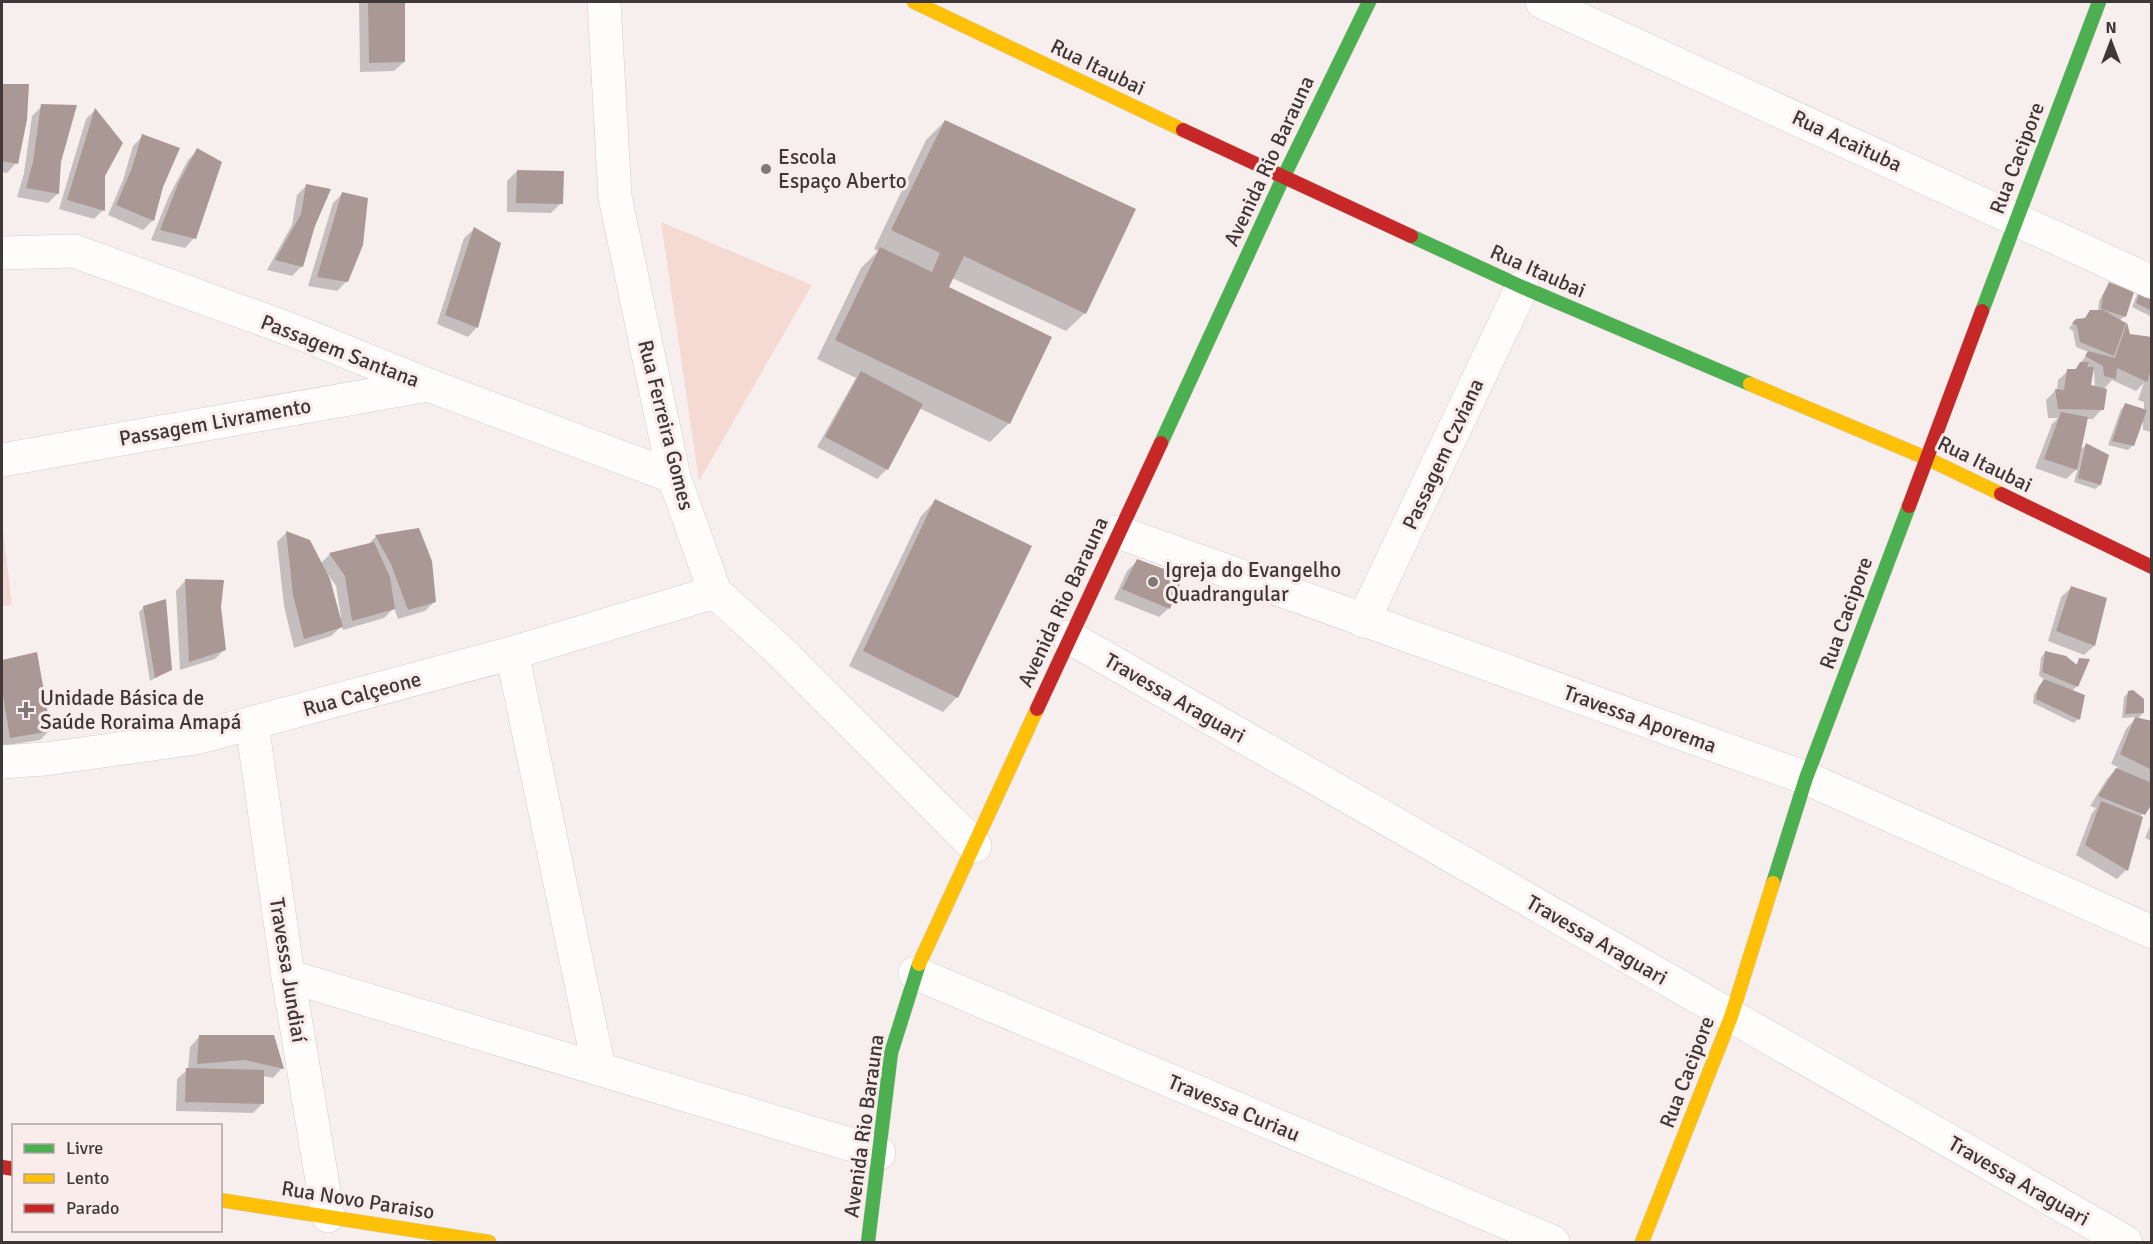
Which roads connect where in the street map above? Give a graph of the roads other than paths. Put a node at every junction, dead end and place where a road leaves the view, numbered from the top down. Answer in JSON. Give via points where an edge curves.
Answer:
{"nodes":[{"id":1,"x":604,"y":2,"type":"edge"},
{"id":2,"x":914,"y":2,"type":"edge"},
{"id":3,"x":1369,"y":2,"type":"edge"},
{"id":4,"x":1542,"y":2,"type":"edge"},
{"id":5,"x":2099,"y":2,"type":"edge"},
{"id":6,"x":1283,"y":178,"type":"junction"},
{"id":7,"x":2016,"y":218,"type":"junction"},
{"id":8,"x":2,"y":253,"type":"edge"},
{"id":9,"x":2151,"y":282,"type":"edge"},
{"id":10,"x":1522,"y":287,"type":"junction"},
{"id":11,"x":428,"y":385,"type":"junction"},
{"id":12,"x":1926,"y":458,"type":"junction"},
{"id":13,"x":2,"y":460,"type":"edge"},
{"id":14,"x":674,"y":477,"type":"junction"},
{"id":15,"x":1118,"y":532,"type":"junction"},
{"id":16,"x":2151,"y":567,"type":"edge"},
{"id":17,"x":715,"y":591,"type":"junction"},
{"id":18,"x":1363,"y":621,"type":"junction"},
{"id":19,"x":1069,"y":637,"type":"junction"},
{"id":20,"x":512,"y":653,"type":"junction"},
{"id":21,"x":252,"y":724,"type":"junction"},
{"id":22,"x":2,"y":762,"type":"edge"},
{"id":23,"x":1806,"y":778,"type":"junction"},
{"id":24,"x":975,"y":846,"type":"junction"},
{"id":25,"x":2151,"y":932,"type":"edge"},
{"id":26,"x":915,"y":973,"type":"junction"},
{"id":27,"x":288,"y":976,"type":"junction"},
{"id":28,"x":1731,"y":1017,"type":"junction"},
{"id":29,"x":599,"y":1069,"type":"junction"},
{"id":30,"x":879,"y":1153,"type":"junction"},
{"id":31,"x":222,"y":1200,"type":"edge"},
{"id":32,"x":328,"y":1216,"type":"junction"},
{"id":33,"x":397,"y":1235,"type":"edge"},
{"id":34,"x":489,"y":1242,"type":"edge"},
{"id":35,"x":868,"y":1242,"type":"edge"},
{"id":36,"x":1553,"y":1242,"type":"edge"},
{"id":37,"x":1642,"y":1242,"type":"edge"},
{"id":38,"x":2126,"y":1242,"type":"edge"}],
"edges":[{"from":1,"to":14,"type":"street","name":"Rua Ferreira Gomes","via":[[615,197]]},
{"from":2,"to":6,"type":"street","name":"Rua Itaubai"},
{"from":3,"to":6,"type":"street","name":"Avenida Rio Barauna"},
{"from":4,"to":7,"type":"street","name":"Rua Acaituba"},
{"from":5,"to":7,"type":"street","name":"Rua Cacipore"},
{"from":6,"to":10,"type":"street","name":"Rua Itaubai"},
{"from":6,"to":15,"type":"street","name":"Avenida Rio Barauna"},
{"from":7,"to":9,"type":"street","name":"Rua Acaituba"},
{"from":7,"to":12,"type":"street","name":"Rua Cacipore"},
{"from":8,"to":11,"type":"street","name":"Passagem Santana","via":[[74,251],[300,333]]},
{"from":10,"to":12,"type":"street","name":"Rua Itaubai"},
{"from":10,"to":18,"type":"street","name":"Passagem Czviana"},
{"from":11,"to":13,"type":"street","name":"Passagem Livramento"},
{"from":11,"to":14,"type":"street","name":"Passagem Santana"},
{"from":12,"to":16,"type":"street","name":"Rua Itaubai"},
{"from":12,"to":23,"type":"street","name":"Rua Cacipore"},
{"from":14,"to":17,"type":"street","name":"Rua Ferreira Gomes"},
{"from":15,"to":18,"type":"street","name":"Travessa Aporema"},
{"from":15,"to":19,"type":"street","name":"Avenida Rio Barauna"},
{"from":17,"to":20,"type":"street","name":"Rua Calçeone"},
{"from":17,"to":24,"type":"street","name":"Rua Ferreira Gomes"},
{"from":18,"to":23,"type":"street","name":"Travessa Aporema"},
{"from":19,"to":24,"type":"street","name":"Avenida Rio Barauna"},
{"from":19,"to":28,"type":"street","name":"Travessa Araguari"},
{"from":20,"to":21,"type":"street","name":"Rua Calçeone"},
{"from":20,"to":29,"type":"street"},
{"from":21,"to":22,"type":"street","name":"Rua Calçeone","via":[[196,738]]},
{"from":21,"to":27,"type":"street","name":"Travessa Jundiaí"},
{"from":23,"to":25,"type":"street","name":"Travessa Aporema"},
{"from":23,"to":28,"type":"street","name":"Rua Cacipore"},
{"from":24,"to":26,"type":"street","name":"Avenida Rio Barauna"},
{"from":26,"to":30,"type":"street","name":"Avenida Rio Barauna","via":[[891,1053]]},
{"from":26,"to":36,"type":"street","name":"Travessa Curiau"},
{"from":27,"to":29,"type":"street"},
{"from":27,"to":32,"type":"street","name":"Travessa Jundiaí"},
{"from":28,"to":37,"type":"street","name":"Rua Cacipore"},
{"from":28,"to":38,"type":"street","name":"Travessa Araguari"},
{"from":29,"to":30,"type":"street"},
{"from":30,"to":35,"type":"street","name":"Avenida Rio Barauna"},
{"from":31,"to":32,"type":"street","name":"Rua Novo Paraiso"},
{"from":32,"to":33,"type":"street","name":"Rua Novo Paraiso"},
{"from":33,"to":34,"type":"street","name":"Rua Novo Paraiso"}]}
